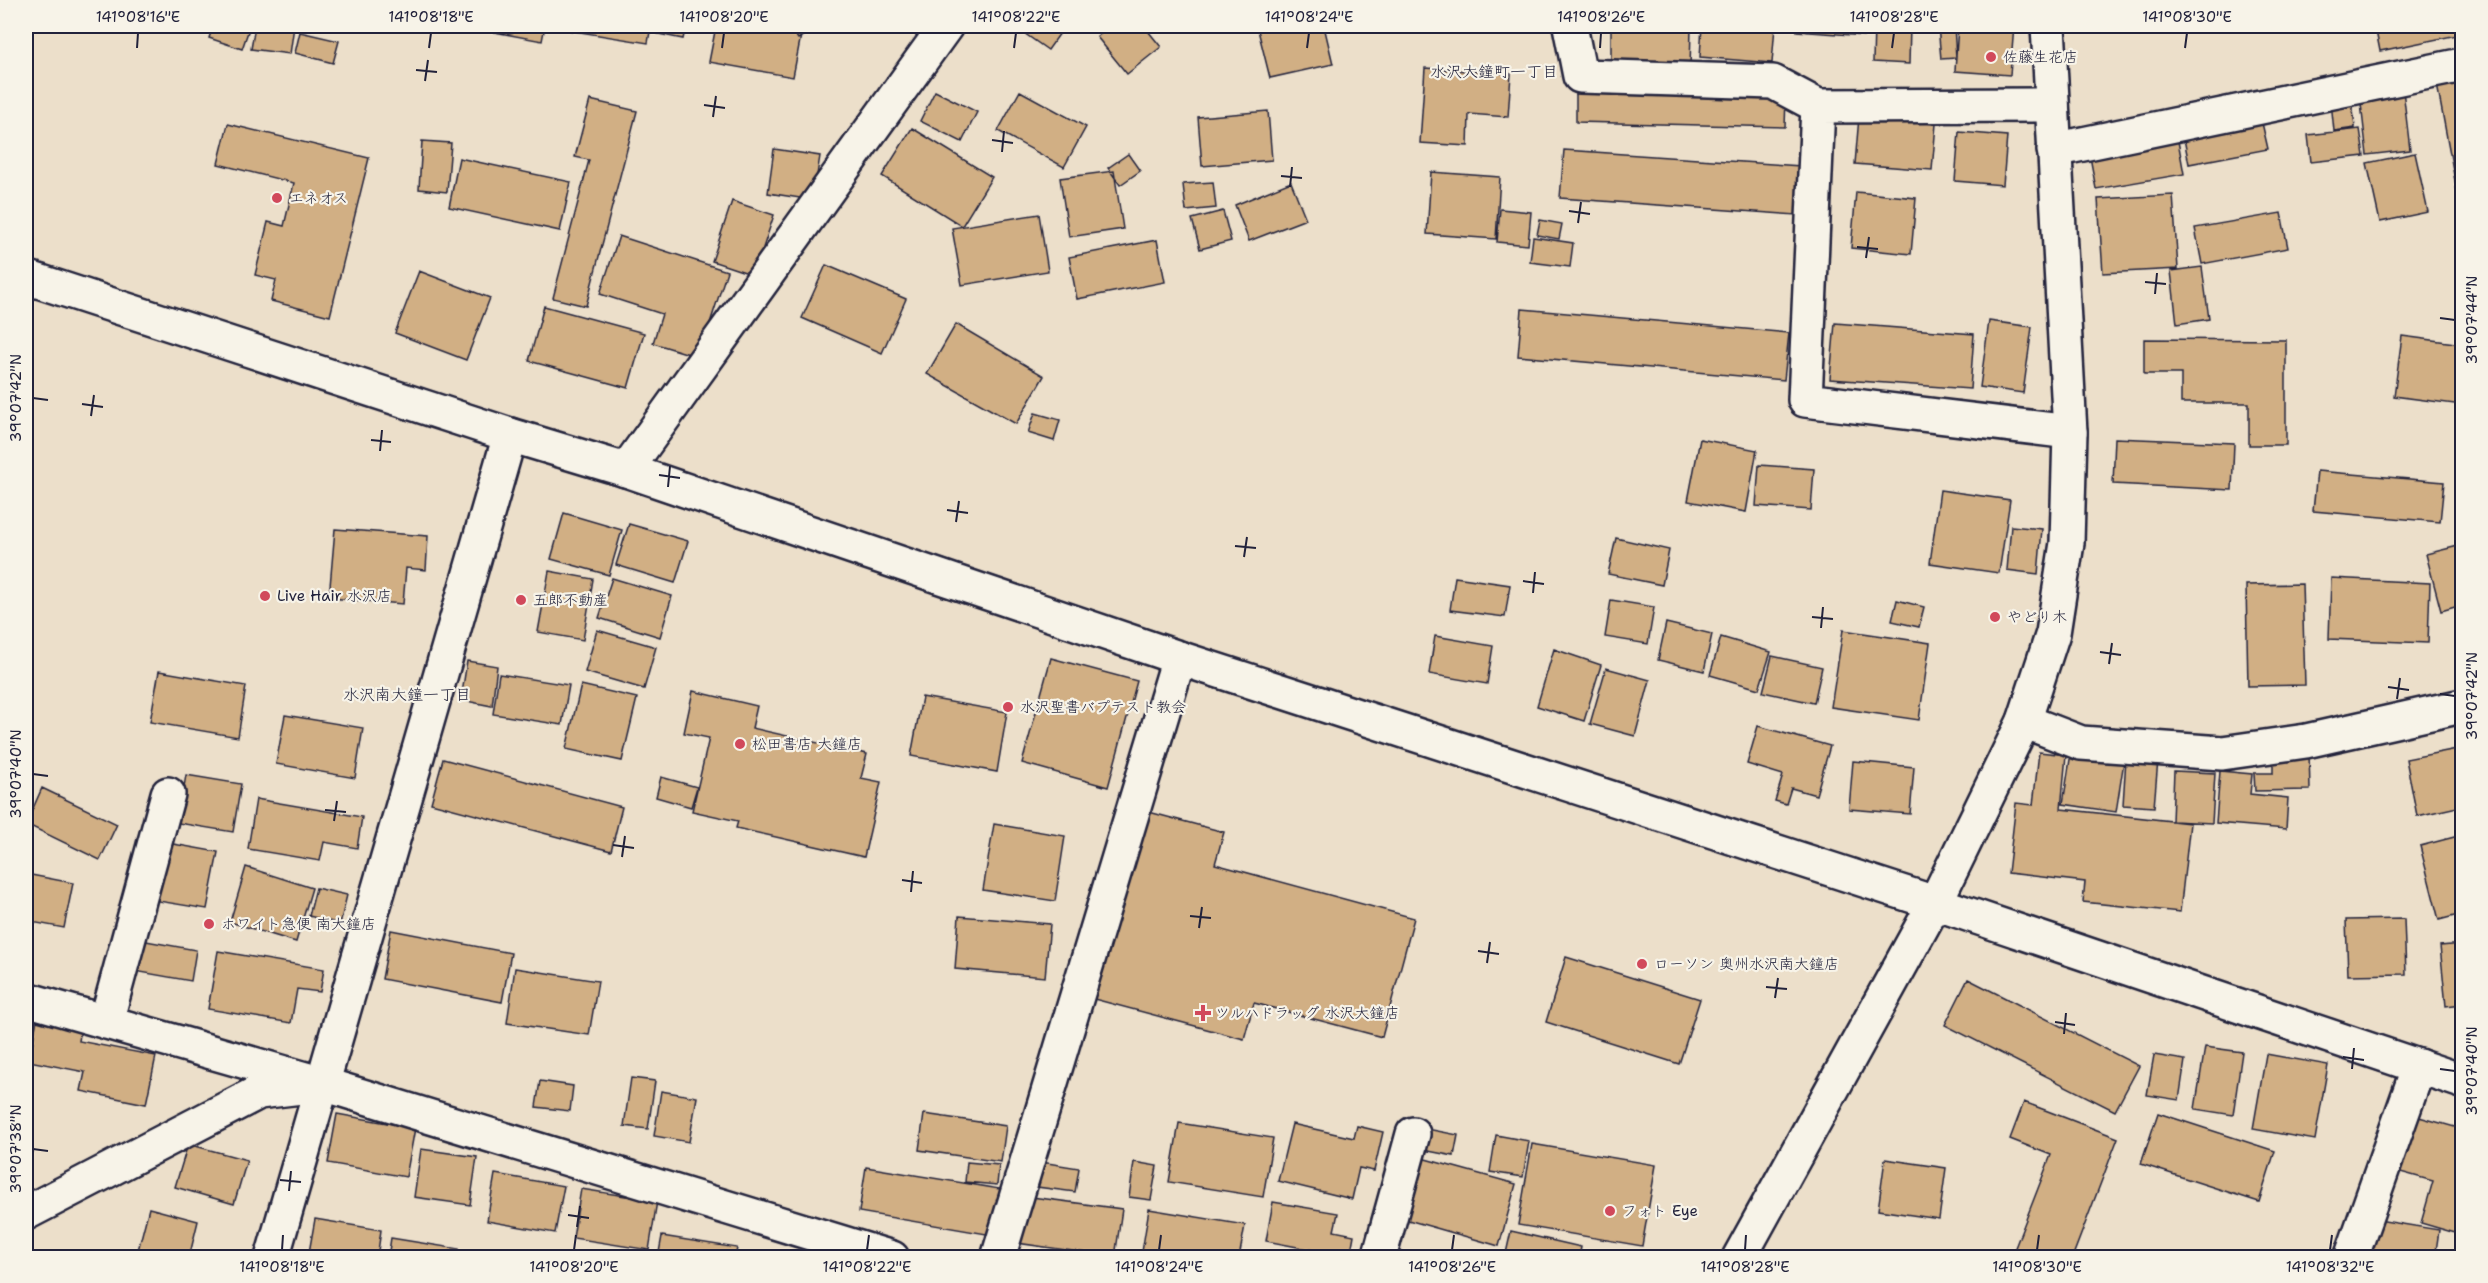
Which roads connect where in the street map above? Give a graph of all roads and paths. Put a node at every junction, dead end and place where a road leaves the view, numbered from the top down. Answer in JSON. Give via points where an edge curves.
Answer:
{"nodes":[{"id":1,"x":946,"y":26,"type":"edge"},
{"id":2,"x":1570,"y":26,"type":"edge"},
{"id":3,"x":2048,"y":26,"type":"edge"},
{"id":4,"x":2463,"y":65,"type":"edge"},
{"id":5,"x":2052,"y":105,"type":"junction"},
{"id":6,"x":1818,"y":106,"type":"junction"},
{"id":7,"x":2054,"y":150,"type":"junction"},
{"id":8,"x":26,"y":277,"type":"edge"},
{"id":9,"x":2070,"y":432,"type":"junction"},
{"id":10,"x":510,"y":435,"type":"junction"},
{"id":11,"x":626,"y":470,"type":"junction"},
{"id":12,"x":1179,"y":658,"type":"junction"},
{"id":13,"x":2463,"y":706,"type":"edge"},
{"id":14,"x":2024,"y":721,"type":"junction"},
{"id":15,"x":168,"y":794,"type":"dead end"},
{"id":16,"x":1935,"y":903,"type":"junction"},
{"id":17,"x":26,"y":999,"type":"edge"},
{"id":18,"x":106,"y":1022,"type":"junction"},
{"id":19,"x":2419,"y":1066,"type":"junction"},
{"id":20,"x":2463,"y":1081,"type":"edge"},
{"id":21,"x":323,"y":1084,"type":"junction"},
{"id":22,"x":1413,"y":1134,"type":"dead end"},
{"id":23,"x":26,"y":1213,"type":"edge"},
{"id":24,"x":272,"y":1257,"type":"edge"},
{"id":25,"x":892,"y":1257,"type":"edge"},
{"id":26,"x":998,"y":1257,"type":"edge"},
{"id":27,"x":1379,"y":1257,"type":"edge"},
{"id":28,"x":1739,"y":1257,"type":"edge"},
{"id":29,"x":2351,"y":1257,"type":"edge"}],
"edges":[{"from":1,"to":11,"type":"street"},
{"from":2,"to":6,"type":"street","via":[[1580,76],[1773,82]]},
{"from":3,"to":5,"type":"street"},
{"from":4,"to":7,"type":"street"},
{"from":5,"to":6,"type":"street"},
{"from":5,"to":7,"type":"street"},
{"from":6,"to":9,"type":"street","via":[[1805,400]]},
{"from":7,"to":9,"type":"street"},
{"from":8,"to":10,"type":"street"},
{"from":9,"to":14,"type":"street","via":[[2067,543],[2053,633]]},
{"from":10,"to":11,"type":"street"},
{"from":10,"to":21,"type":"street"},
{"from":11,"to":12,"type":"street"},
{"from":12,"to":16,"type":"street"},
{"from":12,"to":26,"type":"street"},
{"from":13,"to":14,"type":"street","via":[[2306,741],[2222,753],[2080,743]]},
{"from":14,"to":16,"type":"street"},
{"from":15,"to":18,"type":"street"},
{"from":16,"to":19,"type":"street"},
{"from":16,"to":28,"type":"street"},
{"from":17,"to":18,"type":"street"},
{"from":18,"to":21,"type":"street"},
{"from":19,"to":20,"type":"street"},
{"from":19,"to":29,"type":"street"},
{"from":21,"to":23,"type":"street","via":[[259,1092]]},
{"from":21,"to":24,"type":"street"},
{"from":21,"to":25,"type":"street"},
{"from":22,"to":27,"type":"street"}]}
